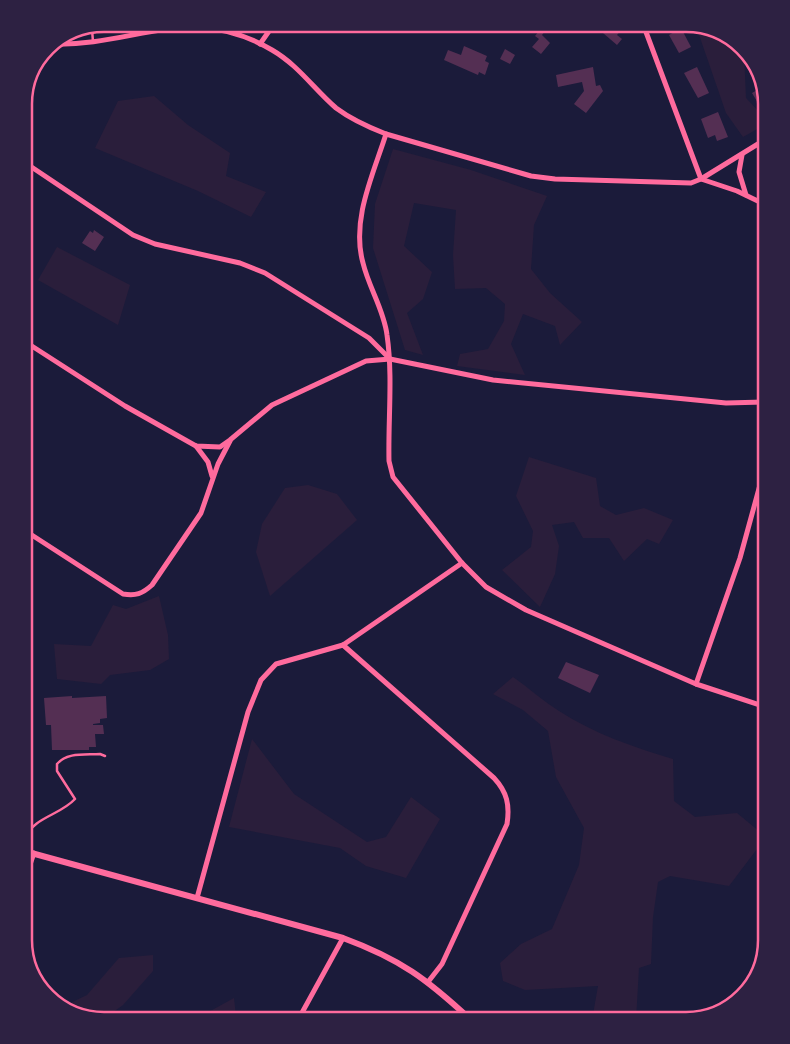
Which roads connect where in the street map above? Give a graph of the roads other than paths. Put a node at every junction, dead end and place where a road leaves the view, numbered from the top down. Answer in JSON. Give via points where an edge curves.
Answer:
{"nodes":[{"id":1,"x":148,"y":32,"type":"edge"},
{"id":2,"x":235,"y":32,"type":"edge"},
{"id":3,"x":268,"y":32,"type":"edge"},
{"id":4,"x":646,"y":33,"type":"edge"},
{"id":5,"x":92,"y":34,"type":"edge"},
{"id":6,"x":93,"y":43,"type":"junction"},
{"id":7,"x":67,"y":44,"type":"edge"},
{"id":8,"x":260,"y":44,"type":"junction"},
{"id":9,"x":386,"y":134,"type":"junction"},
{"id":10,"x":758,"y":145,"type":"edge"},
{"id":11,"x":742,"y":155,"type":"junction"},
{"id":12,"x":33,"y":168,"type":"edge"},
{"id":13,"x":701,"y":179,"type":"junction"},
{"id":14,"x":747,"y":195,"type":"junction"},
{"id":15,"x":758,"y":201,"type":"edge"},
{"id":16,"x":33,"y":348,"type":"edge"},
{"id":17,"x":390,"y":359,"type":"junction"},
{"id":18,"x":758,"y":402,"type":"edge"},
{"id":19,"x":230,"y":440,"type":"junction"},
{"id":20,"x":196,"y":446,"type":"junction"},
{"id":21,"x":212,"y":478,"type":"junction"},
{"id":22,"x":758,"y":492,"type":"edge"},
{"id":23,"x":32,"y":535,"type":"edge"},
{"id":24,"x":462,"y":562,"type":"junction"},
{"id":25,"x":344,"y":645,"type":"junction"},
{"id":26,"x":696,"y":684,"type":"junction"},
{"id":27,"x":758,"y":704,"type":"edge"},
{"id":28,"x":105,"y":756,"type":"dead end"},
{"id":29,"x":32,"y":827,"type":"edge"},
{"id":30,"x":34,"y":853,"type":"joint"},
{"id":31,"x":32,"y":859,"type":"edge"},
{"id":32,"x":197,"y":898,"type":"junction"},
{"id":33,"x":343,"y":938,"type":"junction"},
{"id":34,"x":428,"y":982,"type":"junction"},
{"id":35,"x":302,"y":1012,"type":"edge"},
{"id":36,"x":462,"y":1012,"type":"edge"}],
"edges":[{"from":1,"to":6,"type":"street"},
{"from":2,"to":8,"type":"street"},
{"from":3,"to":8,"type":"street"},
{"from":4,"to":13,"type":"street"},
{"from":5,"to":6,"type":"lane"},
{"from":6,"to":7,"type":"street"},
{"from":8,"to":9,"type":"street","via":[[286,59],[351,119]]},
{"from":9,"to":13,"type":"street","via":[[531,176],[683,183]]},
{"from":9,"to":17,"type":"street","via":[[362,210],[359,234],[363,266],[384,322]]},
{"from":10,"to":11,"type":"street"},
{"from":11,"to":13,"type":"street"},
{"from":11,"to":14,"type":"street","via":[[739,172]]},
{"from":12,"to":17,"type":"street","via":[[133,236],[240,263],[265,273],[370,338]]},
{"from":13,"to":14,"type":"street"},
{"from":14,"to":15,"type":"street"},
{"from":16,"to":20,"type":"street"},
{"from":17,"to":18,"type":"street","via":[[492,380],[726,403]]},
{"from":17,"to":19,"type":"street","via":[[366,361],[272,404]]},
{"from":17,"to":24,"type":"street","via":[[389,461],[393,477]]},
{"from":19,"to":20,"type":"street","via":[[220,446]]},
{"from":19,"to":21,"type":"street"},
{"from":20,"to":21,"type":"street","via":[[208,462]]},
{"from":21,"to":23,"type":"street","via":[[201,513],[144,593],[123,594]]},
{"from":22,"to":26,"type":"street","via":[[740,558]]},
{"from":24,"to":25,"type":"street"},
{"from":24,"to":26,"type":"street","via":[[486,587],[526,610]]},
{"from":25,"to":32,"type":"street","via":[[286,660],[269,670],[261,680],[248,712]]},
{"from":25,"to":34,"type":"street","via":[[494,778],[508,802],[506,824],[442,964]]},
{"from":26,"to":27,"type":"street"},
{"from":28,"to":29,"type":"lane","via":[[67,756],[57,764],[57,772],[75,799]]},
{"from":30,"to":31,"type":"street"},
{"from":30,"to":32,"type":"street"},
{"from":32,"to":33,"type":"street"},
{"from":33,"to":34,"type":"street","via":[[389,956]]},
{"from":33,"to":35,"type":"street"},
{"from":34,"to":36,"type":"street"}]}
